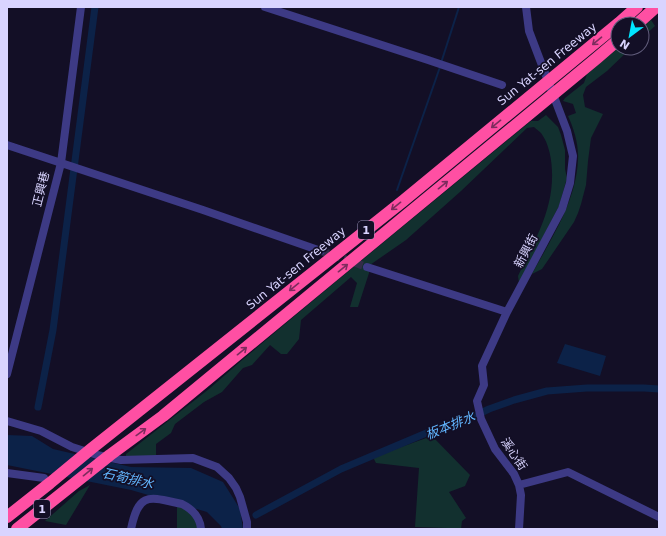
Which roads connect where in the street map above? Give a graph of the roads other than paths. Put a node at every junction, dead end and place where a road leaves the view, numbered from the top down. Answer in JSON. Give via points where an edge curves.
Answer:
{"nodes":[{"id":1,"x":81,"y":7,"type":"edge"},
{"id":2,"x":265,"y":7,"type":"edge"},
{"id":3,"x":526,"y":7,"type":"edge"},
{"id":4,"x":637,"y":7,"type":"edge"},
{"id":5,"x":656,"y":7,"type":"edge"},
{"id":6,"x":646,"y":16,"type":"edge"},
{"id":7,"x":610,"y":47,"type":"edge"},
{"id":8,"x":502,"y":85,"type":"dead end"},
{"id":9,"x":7,"y":145,"type":"edge"},
{"id":10,"x":60,"y":163,"type":"junction"},
{"id":11,"x":321,"y":252,"type":"tunnel mouth"},
{"id":12,"x":367,"y":267,"type":"tunnel mouth"},
{"id":13,"x":507,"y":312,"type":"junction"},
{"id":14,"x":8,"y":368,"type":"edge"},
{"id":15,"x":478,"y":402,"type":"joint"},
{"id":16,"x":7,"y":421,"type":"edge"},
{"id":17,"x":7,"y":473,"type":"edge"},
{"id":18,"x":47,"y":481,"type":"junction"},
{"id":19,"x":519,"y":485,"type":"junction"},
{"id":20,"x":7,"y":517,"type":"edge"},
{"id":21,"x":659,"y":518,"type":"edge"},
{"id":22,"x":17,"y":529,"type":"edge"},
{"id":23,"x":131,"y":529,"type":"edge"},
{"id":24,"x":200,"y":529,"type":"edge"},
{"id":25,"x":247,"y":529,"type":"edge"},
{"id":26,"x":519,"y":529,"type":"edge"}],
"edges":[{"from":1,"to":10,"type":"street","name":"正興巷"},
{"from":2,"to":8,"type":"street"},
{"from":3,"to":13,"type":"street","name":"新興街","via":[[529,31],[567,131],[573,156],[570,183],[562,209]]},
{"from":4,"to":18,"type":"highway","name":"Sun Yat-sen Freeway","number":"1","one_way":true,"via":[[403,201],[91,449]]},
{"from":5,"to":6,"type":"highway"},
{"from":22,"to":7,"type":"highway","number":"1","one_way":true,"via":[[163,416]]},
{"from":9,"to":10,"type":"street"},
{"from":10,"to":11,"type":"street"},
{"from":10,"to":14,"type":"street","name":"正興巷"},
{"from":12,"to":13,"type":"street"},
{"from":13,"to":15,"type":"street","name":"新興街","via":[[482,366],[484,386]]},
{"from":15,"to":19,"type":"street","name":"溪心街","via":[[480,418],[495,449]]},
{"from":16,"to":25,"type":"street","via":[[40,431],[72,447],[115,459],[193,458],[217,467],[229,478],[239,493]]},
{"from":17,"to":18,"type":"street"},
{"from":18,"to":20,"type":"highway","name":"Sun Yat-sen Freeway","number":"1"},
{"from":19,"to":21,"type":"street","via":[[568,472]]},
{"from":19,"to":26,"type":"street","name":"溪心街"},
{"from":23,"to":24,"type":"street","via":[[140,503],[154,499],[186,506],[196,514]]}]}
